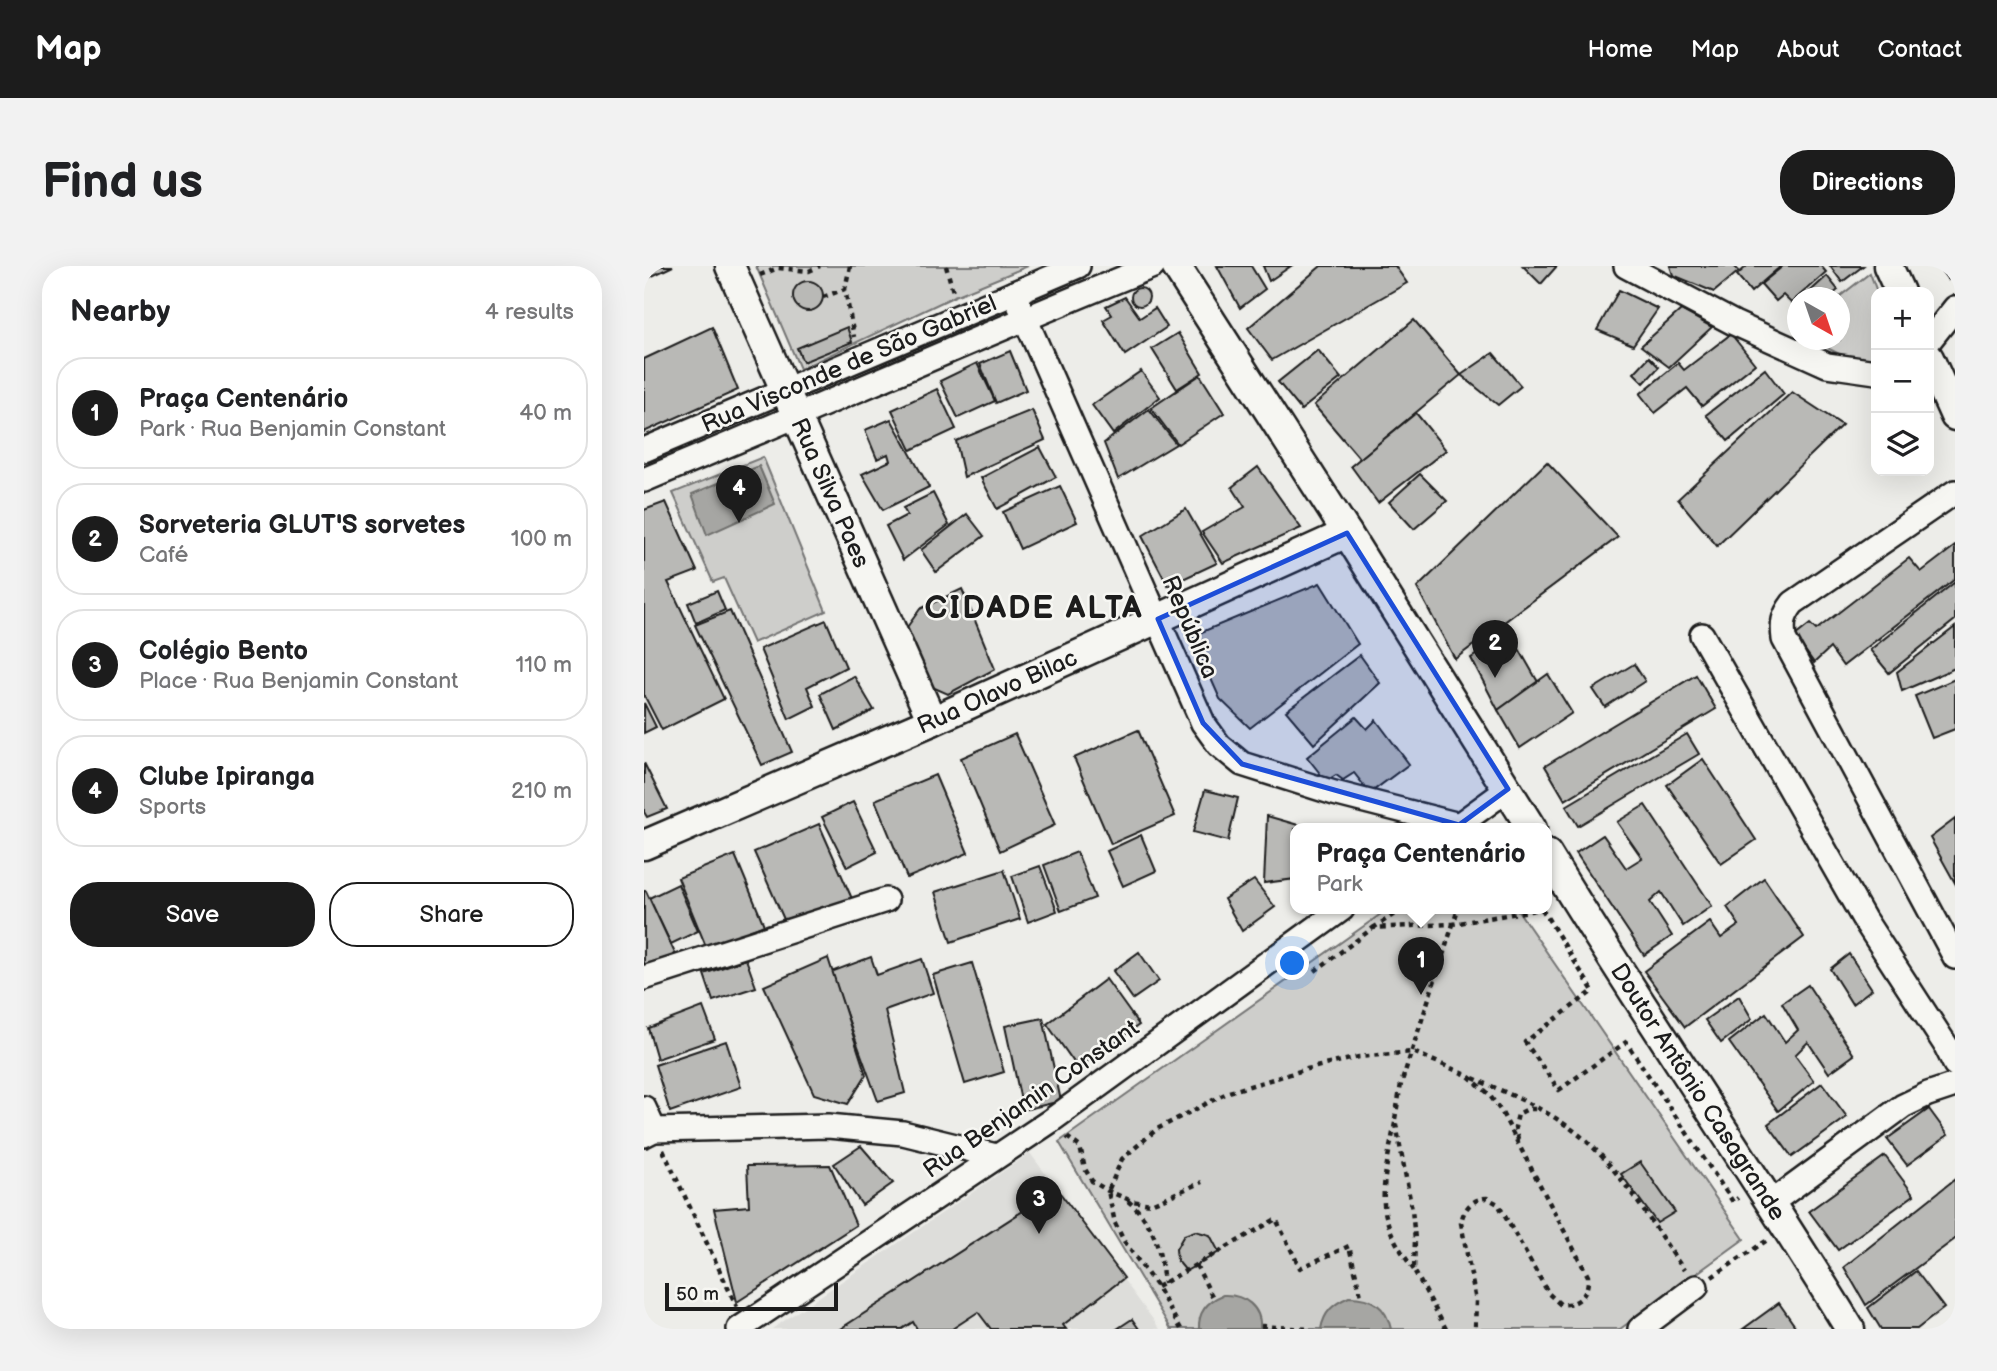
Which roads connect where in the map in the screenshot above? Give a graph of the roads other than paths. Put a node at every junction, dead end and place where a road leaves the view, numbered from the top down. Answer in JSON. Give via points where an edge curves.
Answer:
{"nodes":[{"id":1,"x":1078,"y":266,"type":"edge"},
{"id":2,"x":1153,"y":266,"type":"edge"},
{"id":3,"x":1176,"y":266,"type":"edge"},
{"id":4,"x":1626,"y":266,"type":"edge"},
{"id":5,"x":1888,"y":266,"type":"edge"},
{"id":6,"x":734,"y":274,"type":"edge"},
{"id":7,"x":1898,"y":287,"type":"edge"},
{"id":8,"x":1014,"y":293,"type":"junction"},
{"id":9,"x":1955,"y":308,"type":"edge"},
{"id":10,"x":1025,"y":318,"type":"junction"},
{"id":11,"x":1934,"y":335,"type":"edge"},
{"id":12,"x":911,"y":337,"type":"junction"},
{"id":13,"x":918,"y":362,"type":"junction"},
{"id":14,"x":1934,"y":369,"type":"edge"},
{"id":15,"x":1871,"y":371,"type":"edge"},
{"id":16,"x":792,"y":404,"type":"junction"},
{"id":17,"x":1955,"y":416,"type":"edge"},
{"id":18,"x":644,"y":450,"type":"edge"},
{"id":19,"x":644,"y":480,"type":"edge"},
{"id":20,"x":1955,"y":492,"type":"edge"},
{"id":21,"x":1347,"y":533,"type":"junction"},
{"id":22,"x":1158,"y":619,"type":"junction"},
{"id":23,"x":1702,"y":635,"type":"dead end"},
{"id":24,"x":932,"y":721,"type":"junction"},
{"id":25,"x":1508,"y":789,"type":"junction"},
{"id":26,"x":1442,"y":823,"type":"edge"},
{"id":27,"x":1461,"y":823,"type":"edge"},
{"id":28,"x":1528,"y":823,"type":"edge"},
{"id":29,"x":644,"y":845,"type":"edge"},
{"id":30,"x":1552,"y":862,"type":"edge"},
{"id":31,"x":886,"y":900,"type":"dead end"},
{"id":32,"x":1335,"y":914,"type":"edge"},
{"id":33,"x":1955,"y":957,"type":"edge"},
{"id":34,"x":644,"y":978,"type":"edge"},
{"id":35,"x":1955,"y":1064,"type":"edge"},
{"id":36,"x":1955,"y":1085,"type":"edge"},
{"id":37,"x":644,"y":1108,"type":"edge"},
{"id":38,"x":649,"y":1133,"type":"edge"},
{"id":39,"x":996,"y":1156,"type":"junction"},
{"id":40,"x":1764,"y":1193,"type":"junction"},
{"id":41,"x":1696,"y":1287,"type":"road end"},
{"id":42,"x":745,"y":1328,"type":"edge"},
{"id":43,"x":1640,"y":1329,"type":"edge"},
{"id":44,"x":1850,"y":1329,"type":"edge"}],
"edges":[{"from":1,"to":8,"type":"street","name":"Rua Visconde de São Gabriel"},
{"from":2,"to":10,"type":"street","name":"Rua Visconde de São Gabriel"},
{"from":3,"to":21,"type":"main road"},
{"from":4,"to":15,"type":"street","via":[[1827,365]]},
{"from":5,"to":7,"type":"main road"},
{"from":6,"to":16,"type":"main road","name":"Rua Silva Paes"},
{"from":8,"to":10,"type":"street","name":"República"},
{"from":8,"to":12,"type":"street","name":"Rua Visconde de São Gabriel"},
{"from":9,"to":11,"type":"street"},
{"from":10,"to":13,"type":"street","name":"Rua Visconde de São Gabriel"},
{"from":10,"to":22,"type":"street","name":"República"},
{"from":12,"to":13,"type":"street"},
{"from":12,"to":16,"type":"street","name":"Rua Visconde de São Gabriel","via":[[860,358]]},
{"from":13,"to":16,"type":"street","name":"Rua Visconde de São Gabriel"},
{"from":14,"to":17,"type":"main road"},
{"from":16,"to":18,"type":"street","name":"Rua Visconde de São Gabriel"},
{"from":16,"to":19,"type":"street","name":"Rua Visconde de São Gabriel"},
{"from":16,"to":24,"type":"main road","name":"Rua Silva Paes"},
{"from":20,"to":33,"type":"street","via":[[1793,603],[1782,624],[1784,639]]},
{"from":21,"to":22,"type":"main road","name":"Rua Olavo Bilac"},
{"from":21,"to":25,"type":"main road"},
{"from":22,"to":24,"type":"main road","name":"Rua Olavo Bilac"},
{"from":22,"to":26,"type":"street","name":"República","via":[[1203,723],[1219,745],[1242,764]]},
{"from":23,"to":35,"type":"street","via":[[1864,919]]},
{"from":24,"to":29,"type":"main road","name":"Rua Olavo Bilac"},
{"from":25,"to":27,"type":"street"},
{"from":25,"to":28,"type":"main road"},
{"from":30,"to":40,"type":"main road","name":"Doutor Antônio Casagrande"},
{"from":31,"to":34,"type":"street"},
{"from":32,"to":39,"type":"street","name":"Rua Benjamin Constant"},
{"from":36,"to":40,"type":"street","via":[[1903,1106]]},
{"from":37,"to":38,"type":"street"},
{"from":38,"to":39,"type":"street","via":[[828,1126],[903,1133]]},
{"from":39,"to":42,"type":"street","name":"Rua Benjamin Constant"},
{"from":40,"to":44,"type":"main road","name":"Doutor Antônio Casagrande"},
{"from":41,"to":43,"type":"street"}]}
